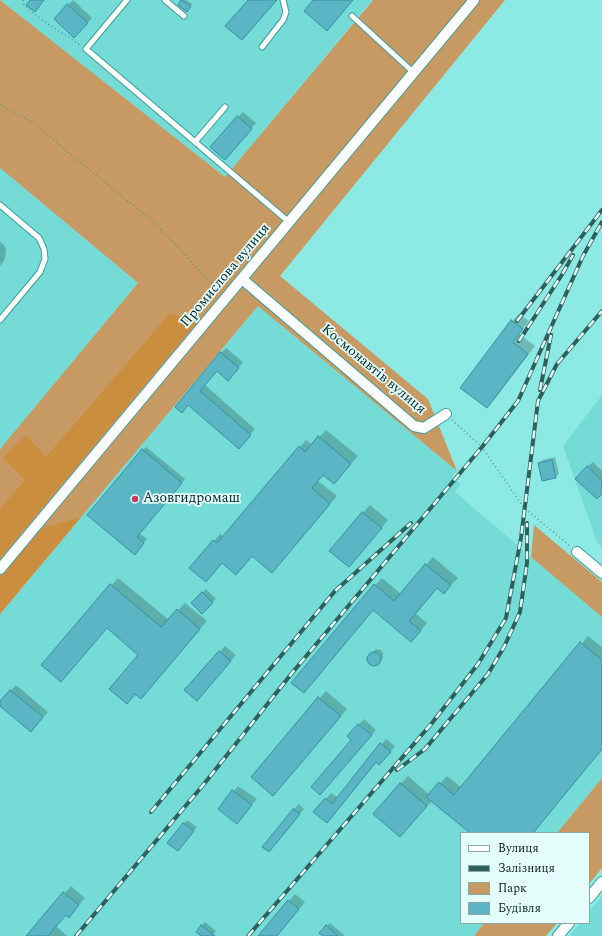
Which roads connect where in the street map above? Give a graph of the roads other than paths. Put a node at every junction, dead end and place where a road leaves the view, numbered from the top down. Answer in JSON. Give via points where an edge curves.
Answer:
{"nodes":[{"id":1,"x":127,"y":0,"type":"edge"},
{"id":2,"x":165,"y":0,"type":"edge"},
{"id":3,"x":283,"y":0,"type":"edge"},
{"id":4,"x":474,"y":0,"type":"edge"},
{"id":5,"x":184,"y":16,"type":"dead end"},
{"id":6,"x":352,"y":16,"type":"dead end"},
{"id":7,"x":262,"y":47,"type":"dead end"},
{"id":8,"x":414,"y":72,"type":"junction"},
{"id":9,"x":225,"y":106,"type":"dead end"},
{"id":10,"x":195,"y":142,"type":"junction"},
{"id":11,"x":0,"y":205,"type":"edge"},
{"id":12,"x":289,"y":222,"type":"junction"},
{"id":13,"x":242,"y":279,"type":"junction"},
{"id":14,"x":0,"y":320,"type":"edge"},
{"id":15,"x":446,"y":414,"type":"road end"},
{"id":16,"x":577,"y":552,"type":"road end"},
{"id":17,"x":0,"y":569,"type":"edge"},
{"id":18,"x":602,"y":573,"type":"edge"},
{"id":19,"x":602,"y":882,"type":"edge"},
{"id":20,"x":590,"y":897,"type":"edge"},
{"id":21,"x":568,"y":924,"type":"edge"},
{"id":22,"x":558,"y":936,"type":"edge"}],
"edges":[{"from":1,"to":10,"type":"lane","via":[[86,50]]},
{"from":2,"to":5,"type":"lane"},
{"from":3,"to":7,"type":"lane","via":[[286,12],[283,20]]},
{"from":4,"to":8,"type":"street","name":"Промислова вулиця"},
{"from":6,"to":8,"type":"lane"},
{"from":8,"to":12,"type":"street","name":"Промислова вулиця"},
{"from":9,"to":10,"type":"lane"},
{"from":10,"to":12,"type":"lane"},
{"from":11,"to":14,"type":"lane","via":[[39,238],[45,259],[40,272]]},
{"from":12,"to":13,"type":"street","name":"Промислова вулиця"},
{"from":13,"to":15,"type":"street","name":"Космонавтів вулиця","via":[[414,426],[424,428]]},
{"from":13,"to":17,"type":"street","name":"Промислова вулиця"},
{"from":16,"to":18,"type":"street"},
{"from":19,"to":20,"type":"street"},
{"from":21,"to":22,"type":"street"}]}
